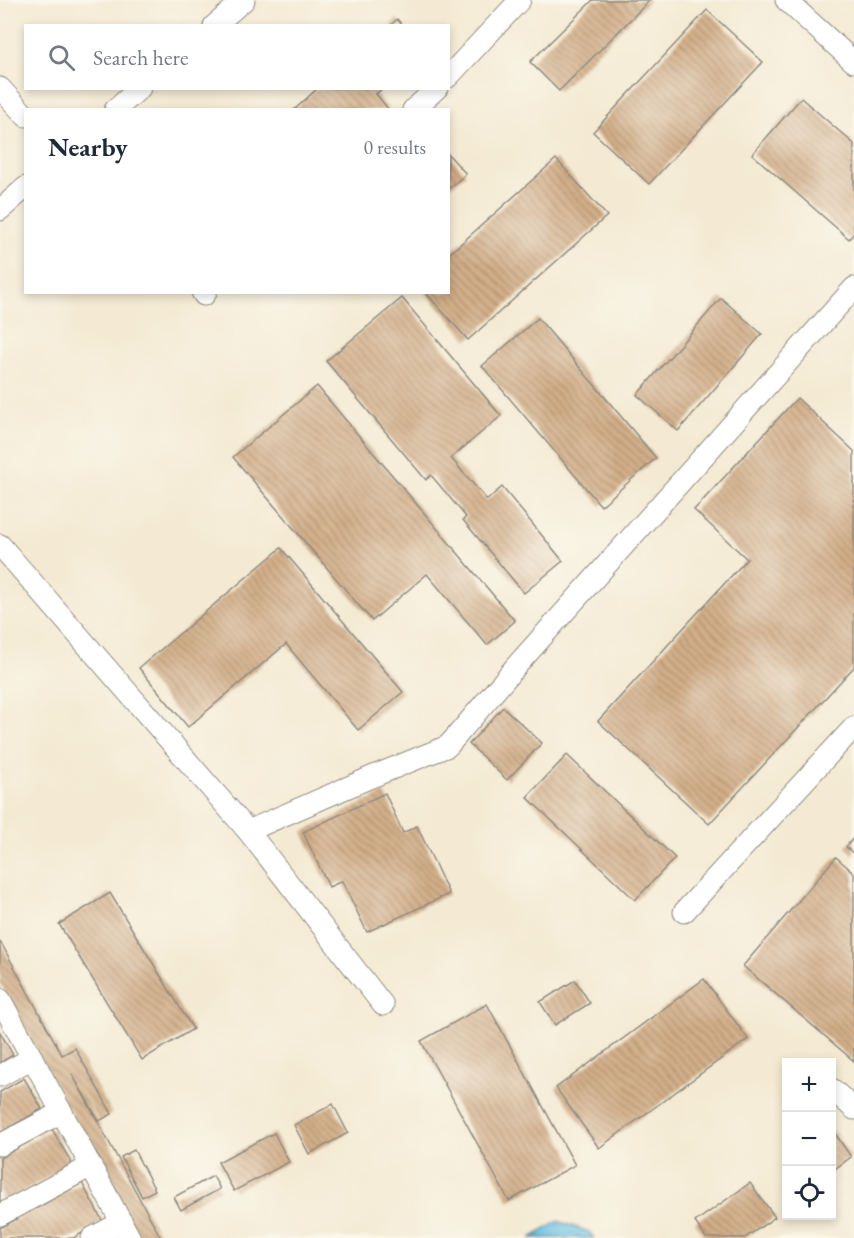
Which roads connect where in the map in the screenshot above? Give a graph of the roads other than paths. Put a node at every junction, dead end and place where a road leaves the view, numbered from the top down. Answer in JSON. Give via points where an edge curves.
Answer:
{"nodes":[{"id":1,"x":244,"y":0,"type":"edge"},
{"id":2,"x":520,"y":0,"type":"edge"},
{"id":3,"x":786,"y":0,"type":"edge"},
{"id":4,"x":216,"y":24,"type":"edge"},
{"id":5,"x":854,"y":62,"type":"edge"},
{"id":6,"x":450,"y":75,"type":"edge"},
{"id":7,"x":0,"y":88,"type":"edge"},
{"id":8,"x":138,"y":90,"type":"edge"},
{"id":9,"x":435,"y":90,"type":"edge"},
{"id":10,"x":117,"y":108,"type":"edge"},
{"id":11,"x":415,"y":108,"type":"edge"},
{"id":12,"x":24,"y":114,"type":"edge"},
{"id":13,"x":24,"y":190,"type":"edge"},
{"id":14,"x":0,"y":210,"type":"edge"},
{"id":15,"x":854,"y":288,"type":"edge"},
{"id":16,"x":0,"y":544,"type":"edge"},
{"id":17,"x":854,"y":727,"type":"edge"},
{"id":18,"x":248,"y":831,"type":"junction"},
{"id":19,"x":684,"y":912,"type":"dead end"},
{"id":20,"x":0,"y":1001,"type":"edge"},
{"id":21,"x":383,"y":1005,"type":"dead end"},
{"id":22,"x":32,"y":1058,"type":"junction"},
{"id":23,"x":0,"y":1076,"type":"edge"},
{"id":24,"x":836,"y":1093,"type":"edge"},
{"id":25,"x":854,"y":1109,"type":"edge"},
{"id":26,"x":62,"y":1112,"type":"junction"},
{"id":27,"x":0,"y":1145,"type":"edge"},
{"id":28,"x":91,"y":1166,"type":"junction"},
{"id":29,"x":0,"y":1215,"type":"edge"},
{"id":30,"x":126,"y":1230,"type":"edge"},
{"id":31,"x":92,"y":1238,"type":"edge"}],
"edges":[{"from":1,"to":4,"type":"street"},
{"from":2,"to":6,"type":"street"},
{"from":3,"to":5,"type":"street"},
{"from":7,"to":12,"type":"street"},
{"from":8,"to":10,"type":"street"},
{"from":9,"to":11,"type":"street"},
{"from":13,"to":14,"type":"street"},
{"from":15,"to":18,"type":"street","via":[[448,746]]},
{"from":16,"to":18,"type":"street"},
{"from":17,"to":19,"type":"street"},
{"from":18,"to":21,"type":"street"},
{"from":20,"to":22,"type":"street"},
{"from":22,"to":23,"type":"street"},
{"from":22,"to":26,"type":"street"},
{"from":24,"to":25,"type":"street"},
{"from":26,"to":27,"type":"street"},
{"from":26,"to":28,"type":"street"},
{"from":28,"to":29,"type":"street"},
{"from":28,"to":30,"type":"street"},
{"from":30,"to":31,"type":"street"}]}
